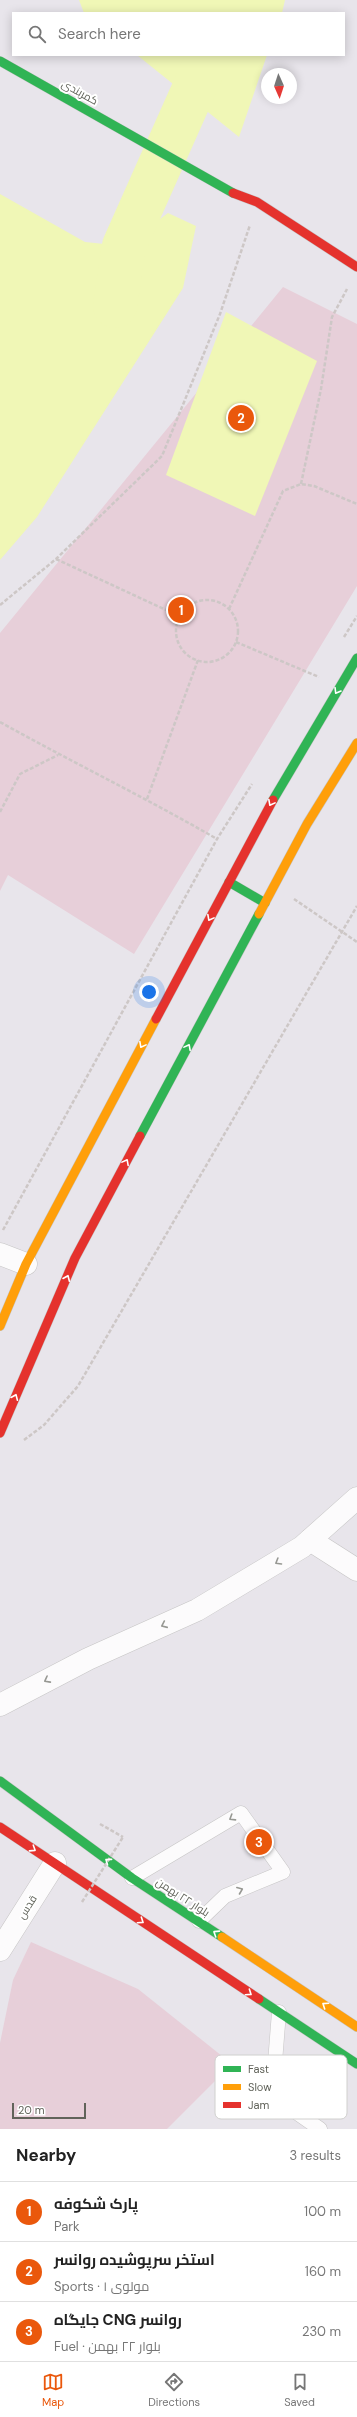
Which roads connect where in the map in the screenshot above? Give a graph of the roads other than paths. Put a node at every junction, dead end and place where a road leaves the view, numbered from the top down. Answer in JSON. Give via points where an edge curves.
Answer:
{"nodes":[{"id":1,"x":0,"y":61,"type":"edge"},
{"id":2,"x":355,"y":260,"type":"edge"},
{"id":3,"x":357,"y":658,"type":"edge"},
{"id":4,"x":357,"y":743,"type":"edge"},
{"id":5,"x":230,"y":882,"type":"junction"},
{"id":6,"x":265,"y":903,"type":"junction"},
{"id":7,"x":0,"y":1254,"type":"edge"},
{"id":8,"x":26,"y":1264,"type":"junction"},
{"id":9,"x":0,"y":1326,"type":"edge"},
{"id":10,"x":0,"y":1433,"type":"edge"},
{"id":11,"x":357,"y":1498,"type":"edge"},
{"id":12,"x":310,"y":1540,"type":"junction"},
{"id":13,"x":357,"y":1570,"type":"edge"},
{"id":14,"x":0,"y":1705,"type":"edge"},
{"id":15,"x":0,"y":1781,"type":"edge"},
{"id":16,"x":0,"y":1827,"type":"edge"},
{"id":17,"x":55,"y":1863,"type":"junction"},
{"id":18,"x":132,"y":1878,"type":"junction"},
{"id":19,"x":198,"y":1921,"type":"junction"},
{"id":20,"x":0,"y":1950,"type":"edge"},
{"id":21,"x":279,"y":2012,"type":"junction"},
{"id":22,"x":357,"y":2027,"type":"edge"},
{"id":23,"x":276,"y":2055,"type":"edge"},
{"id":24,"x":344,"y":2055,"type":"edge"},
{"id":25,"x":347,"y":2057,"type":"edge"},
{"id":26,"x":357,"y":2064,"type":"edge"},
{"id":27,"x":306,"y":2119,"type":"edge"},
{"id":28,"x":320,"y":2129,"type":"edge"}],
"edges":[{"from":1,"to":2,"type":"main road","name":"کمربندی","via":[[234,192],[257,202]]},
{"from":3,"to":5,"type":"main road","one_way":true,"via":[[278,790]]},
{"from":4,"to":6,"type":"main road","via":[[307,824]]},
{"from":5,"to":6,"type":"main road"},
{"from":5,"to":8,"type":"main road","one_way":true},
{"from":10,"to":6,"type":"main road","one_way":true,"via":[[75,1258]]},
{"from":7,"to":8,"type":"street"},
{"from":8,"to":9,"type":"main road"},
{"from":11,"to":12,"type":"street"},
{"from":12,"to":13,"type":"street"},
{"from":12,"to":14,"type":"street","one_way":true,"via":[[197,1610],[88,1659]]},
{"from":18,"to":15,"type":"main road","name":"بلوار ۲۲ بهمن","one_way":true},
{"from":16,"to":17,"type":"main road","one_way":true},
{"from":17,"to":20,"type":"street","name":"قدس"},
{"from":17,"to":21,"type":"main road","one_way":true},
{"from":18,"to":19,"type":"main road","name":"بلوار ۲۲ بهمن"},
{"from":19,"to":18,"type":"lane","one_way":true,"via":[[225,1896],[283,1872],[241,1813]]},
{"from":22,"to":19,"type":"main road","name":"بلوار ۲۲ بهمن","one_way":true},
{"from":21,"to":23,"type":"lane"},
{"from":21,"to":24,"type":"main road"},
{"from":25,"to":26,"type":"main road"},
{"from":27,"to":28,"type":"lane"}]}
